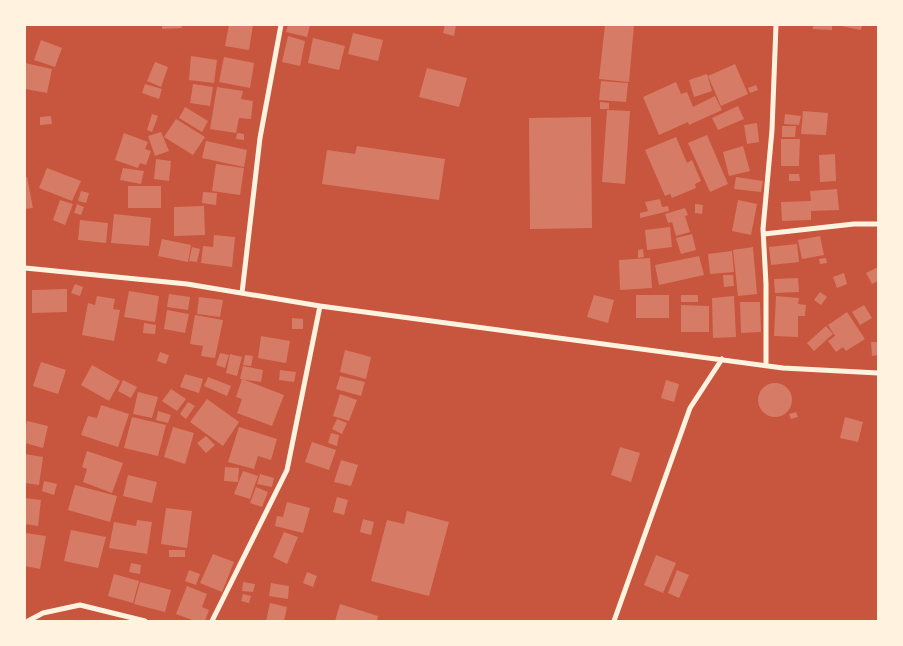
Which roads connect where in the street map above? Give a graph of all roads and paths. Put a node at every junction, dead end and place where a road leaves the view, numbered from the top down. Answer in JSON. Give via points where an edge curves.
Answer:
{"nodes":[{"id":1,"x":281,"y":25,"type":"edge"},
{"id":2,"x":776,"y":25,"type":"edge"},
{"id":3,"x":878,"y":224,"type":"edge"},
{"id":4,"x":764,"y":234,"type":"junction"},
{"id":5,"x":25,"y":268,"type":"edge"},
{"id":6,"x":242,"y":293,"type":"junction"},
{"id":7,"x":320,"y":306,"type":"junction"},
{"id":8,"x":722,"y":359,"type":"junction"},
{"id":9,"x":766,"y":365,"type":"junction"},
{"id":10,"x":878,"y":372,"type":"edge"},
{"id":11,"x":28,"y":621,"type":"edge"},
{"id":12,"x":145,"y":621,"type":"edge"},
{"id":13,"x":212,"y":621,"type":"edge"},
{"id":14,"x":614,"y":621,"type":"edge"}],
"edges":[{"from":1,"to":6,"type":"street","via":[[260,138]]},
{"from":2,"to":4,"type":"street"},
{"from":3,"to":4,"type":"street"},
{"from":4,"to":9,"type":"street"},
{"from":5,"to":6,"type":"street","via":[[187,284]]},
{"from":6,"to":7,"type":"street"},
{"from":7,"to":8,"type":"street"},
{"from":7,"to":13,"type":"street","via":[[287,470]]},
{"from":8,"to":9,"type":"street"},
{"from":8,"to":14,"type":"street","via":[[690,408]]},
{"from":9,"to":10,"type":"street"},
{"from":11,"to":12,"type":"street","via":[[43,613],[80,605]]}]}
